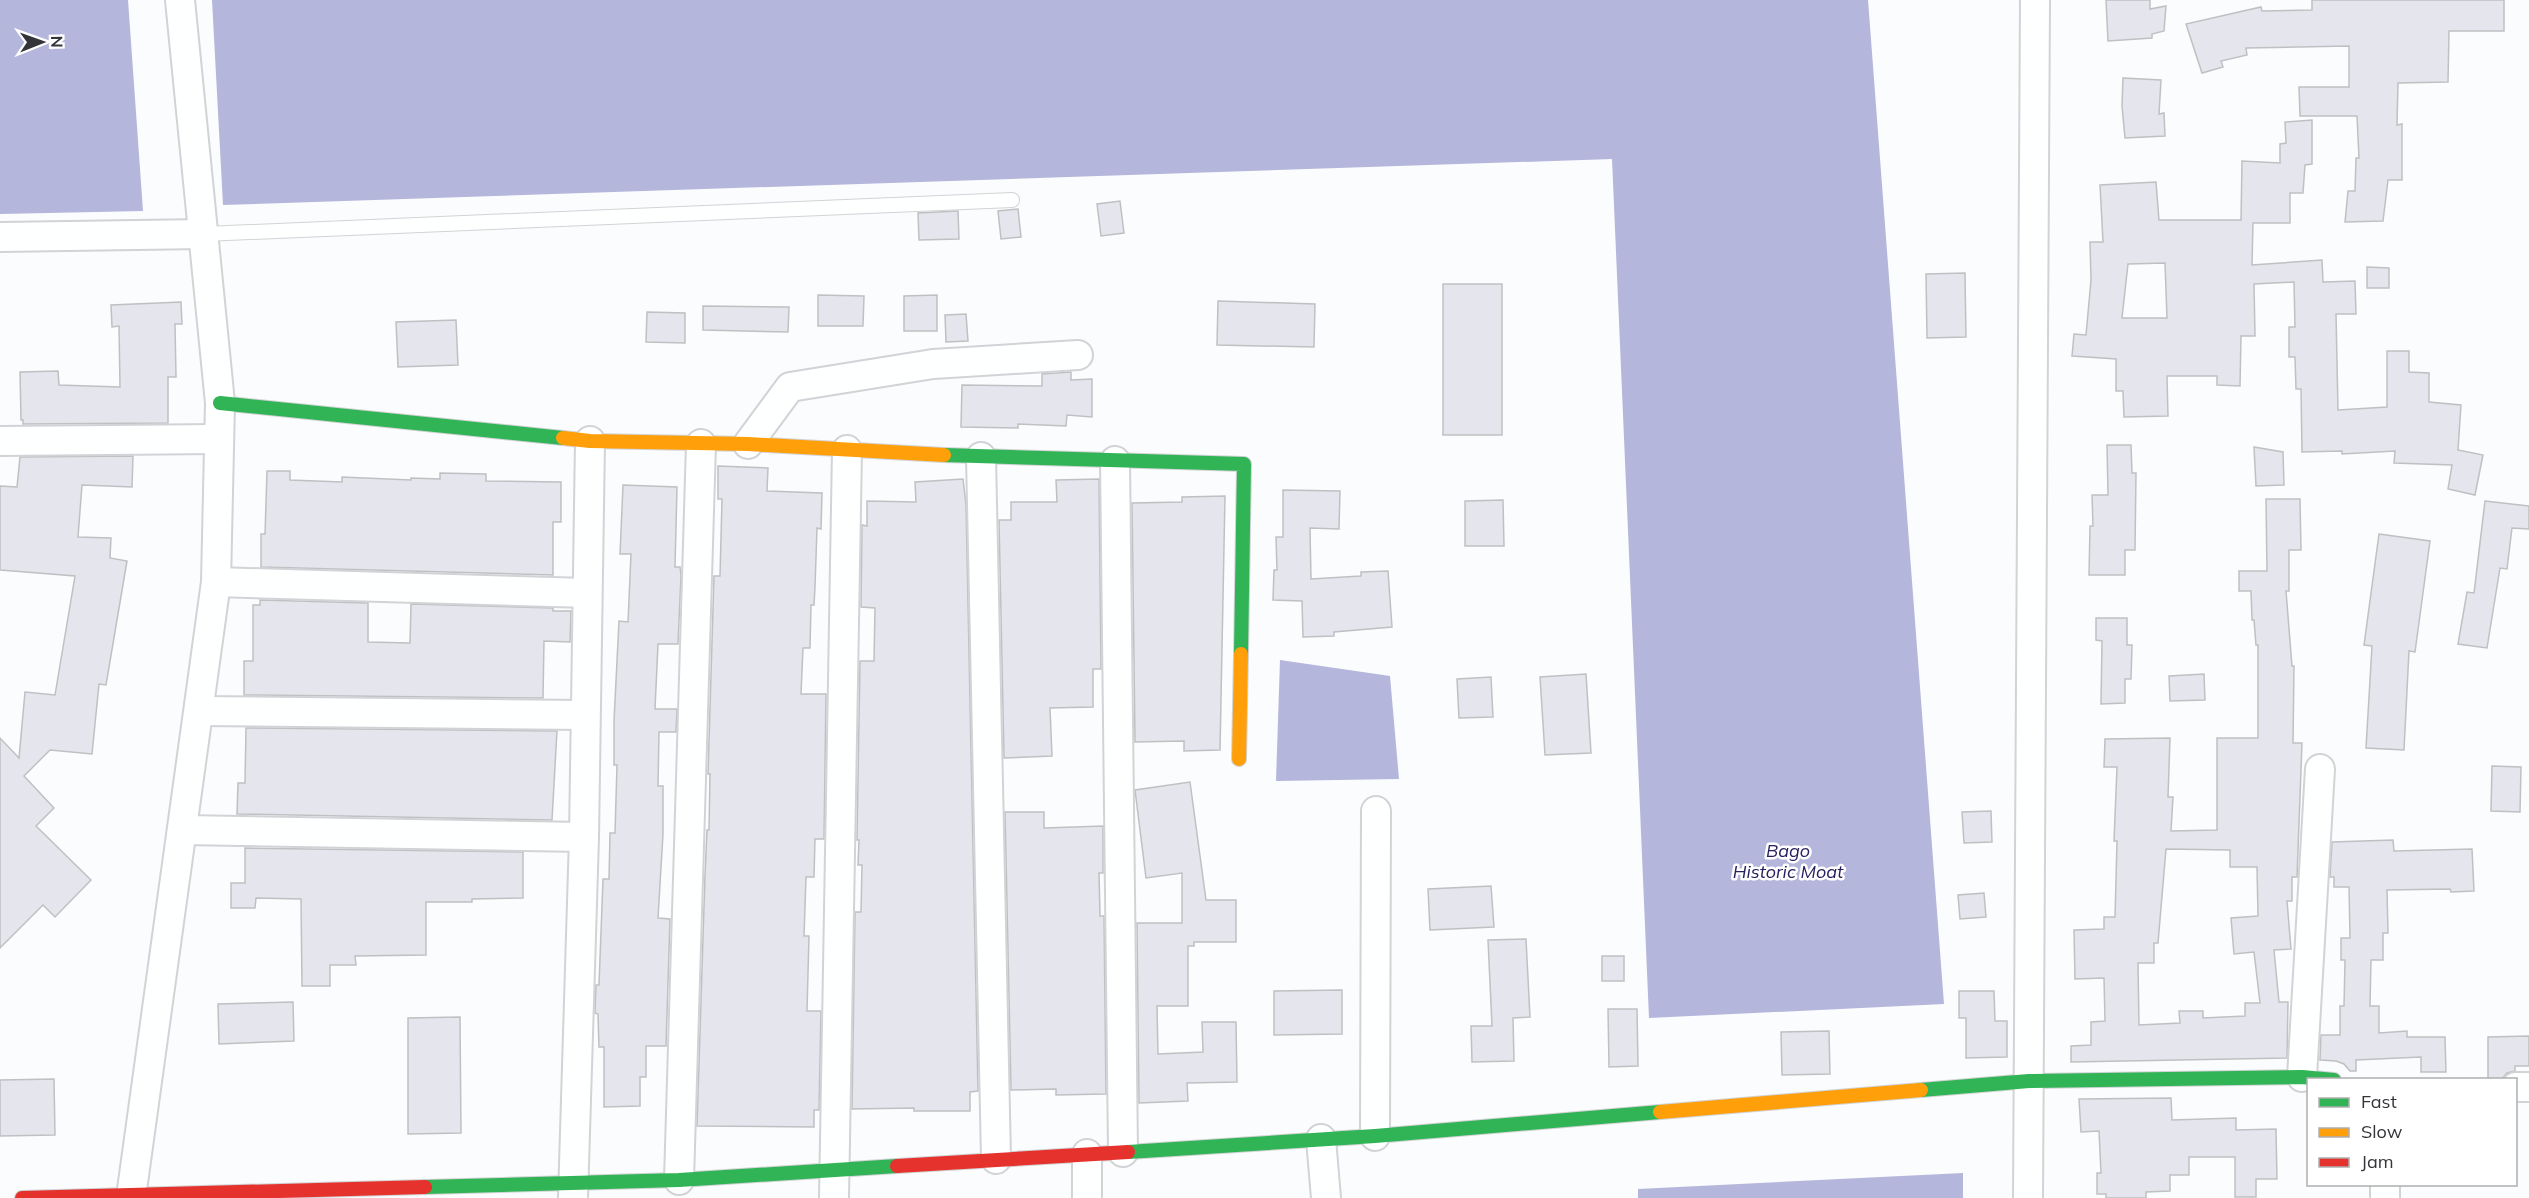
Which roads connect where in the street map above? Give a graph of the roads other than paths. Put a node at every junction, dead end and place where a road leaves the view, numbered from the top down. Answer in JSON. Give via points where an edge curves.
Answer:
{"nodes":[{"id":1,"x":180,"y":0,"type":"edge"},
{"id":2,"x":2035,"y":0,"type":"edge"},
{"id":3,"x":1012,"y":200,"type":"dead end"},
{"id":4,"x":204,"y":234,"type":"junction"},
{"id":5,"x":0,"y":237,"type":"edge"},
{"id":6,"x":1078,"y":355,"type":"dead end"},
{"id":7,"x":220,"y":403,"type":"junction"},
{"id":8,"x":219,"y":439,"type":"junction"},
{"id":9,"x":0,"y":441,"type":"edge"},
{"id":10,"x":590,"y":441,"type":"junction"},
{"id":11,"x":701,"y":444,"type":"junction"},
{"id":12,"x":748,"y":444,"type":"junction"},
{"id":13,"x":847,"y":450,"type":"junction"},
{"id":14,"x":981,"y":457,"type":"junction"},
{"id":15,"x":1115,"y":461,"type":"junction"},
{"id":16,"x":216,"y":582,"type":"junction"},
{"id":17,"x":587,"y":593,"type":"junction"},
{"id":18,"x":199,"y":711,"type":"junction"},
{"id":19,"x":585,"y":715,"type":"junction"},
{"id":20,"x":1239,"y":759,"type":"dead end"},
{"id":21,"x":2320,"y":769,"type":"dead end"},
{"id":22,"x":1376,"y":811,"type":"dead end"},
{"id":23,"x":182,"y":830,"type":"junction"},
{"id":24,"x":584,"y":837,"type":"junction"},
{"id":25,"x":2302,"y":1077,"type":"junction"},
{"id":26,"x":2313,"y":1078,"type":"edge"},
{"id":27,"x":2029,"y":1081,"type":"junction"},
{"id":28,"x":1375,"y":1136,"type":"junction"},
{"id":29,"x":1321,"y":1139,"type":"junction"},
{"id":30,"x":1123,"y":1152,"type":"junction"},
{"id":31,"x":1088,"y":1154,"type":"junction"},
{"id":32,"x":996,"y":1159,"type":"junction"},
{"id":33,"x":679,"y":1180,"type":"junction"},
{"id":34,"x":834,"y":1185,"type":"edge"},
{"id":35,"x":573,"y":1191,"type":"edge"},
{"id":36,"x":131,"y":1197,"type":"edge"},
{"id":37,"x":22,"y":1198,"type":"edge"},
{"id":38,"x":1087,"y":1198,"type":"edge"},
{"id":39,"x":1326,"y":1198,"type":"edge"},
{"id":40,"x":2028,"y":1198,"type":"edge"}],
"edges":[{"from":1,"to":4,"type":"street"},
{"from":2,"to":27,"type":"street"},
{"from":3,"to":4,"type":"lane"},
{"from":4,"to":5,"type":"street"},
{"from":4,"to":7,"type":"street"},
{"from":6,"to":12,"type":"street","via":[[933,364],[790,387]]},
{"from":7,"to":8,"type":"street"},
{"from":7,"to":10,"type":"street"},
{"from":8,"to":9,"type":"street"},
{"from":8,"to":16,"type":"street"},
{"from":10,"to":11,"type":"street"},
{"from":10,"to":17,"type":"street"},
{"from":11,"to":12,"type":"street"},
{"from":11,"to":33,"type":"street"},
{"from":12,"to":13,"type":"street"},
{"from":13,"to":14,"type":"street"},
{"from":13,"to":34,"type":"street"},
{"from":14,"to":15,"type":"street"},
{"from":14,"to":32,"type":"street"},
{"from":15,"to":20,"type":"street","via":[[1244,464]]},
{"from":15,"to":30,"type":"street"},
{"from":16,"to":17,"type":"street"},
{"from":16,"to":18,"type":"street"},
{"from":17,"to":19,"type":"street"},
{"from":18,"to":19,"type":"street"},
{"from":18,"to":23,"type":"street"},
{"from":19,"to":24,"type":"street"},
{"from":21,"to":25,"type":"street"},
{"from":22,"to":28,"type":"street"},
{"from":23,"to":24,"type":"street"},
{"from":23,"to":36,"type":"street"},
{"from":24,"to":35,"type":"street"},
{"from":25,"to":26,"type":"street"},
{"from":25,"to":27,"type":"street"},
{"from":27,"to":28,"type":"street"},
{"from":27,"to":40,"type":"street"},
{"from":28,"to":29,"type":"street"},
{"from":29,"to":30,"type":"street"},
{"from":29,"to":39,"type":"street"},
{"from":30,"to":31,"type":"street"},
{"from":31,"to":32,"type":"street"},
{"from":31,"to":38,"type":"street"},
{"from":32,"to":34,"type":"street"},
{"from":33,"to":34,"type":"street"},
{"from":33,"to":35,"type":"street"},
{"from":35,"to":36,"type":"street"},
{"from":36,"to":37,"type":"street"}]}
